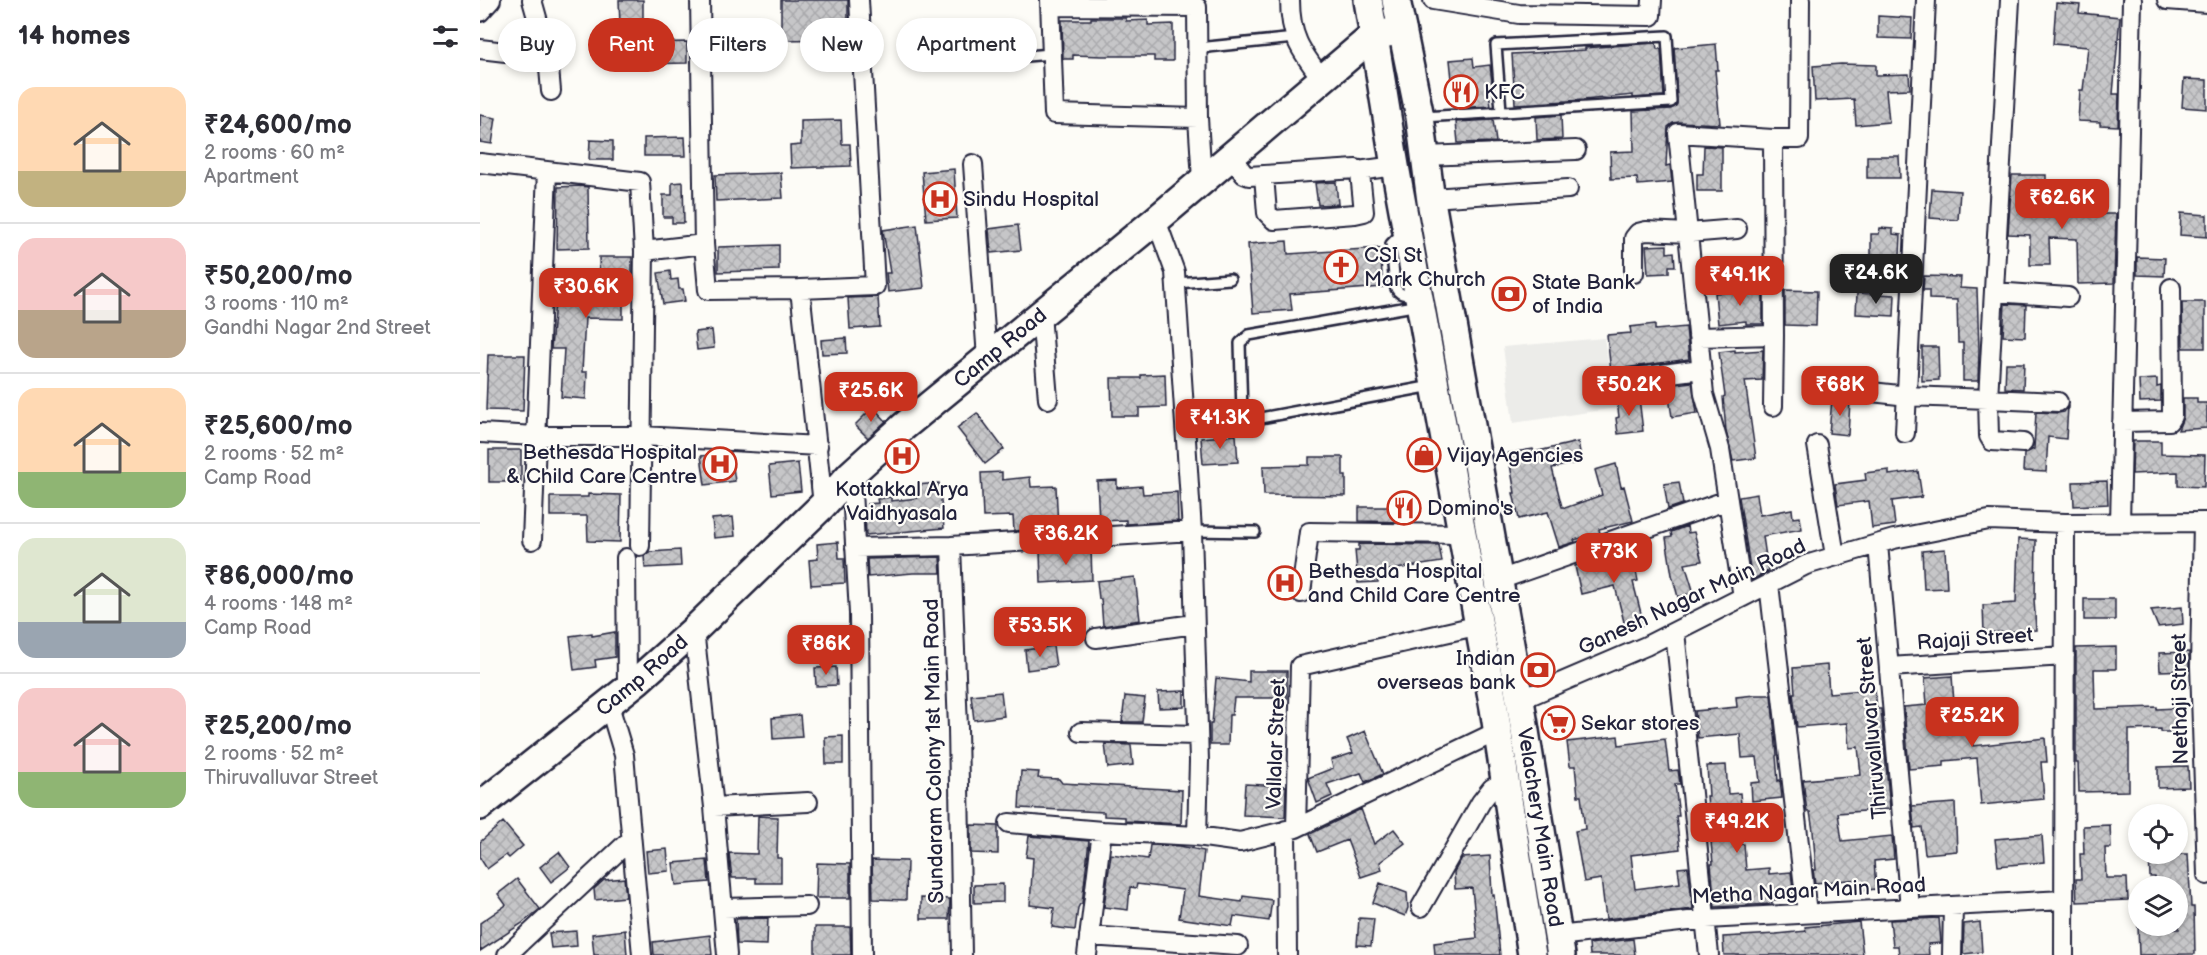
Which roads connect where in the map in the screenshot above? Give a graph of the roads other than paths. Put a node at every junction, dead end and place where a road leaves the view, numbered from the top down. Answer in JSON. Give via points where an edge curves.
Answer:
{"nodes":[{"id":1,"x":492,"y":0,"type":"edge"},
{"id":2,"x":532,"y":0,"type":"edge"},
{"id":3,"x":700,"y":0,"type":"edge"},
{"id":4,"x":859,"y":0,"type":"edge"},
{"id":5,"x":1290,"y":0,"type":"edge"},
{"id":6,"x":1368,"y":0,"type":"edge"},
{"id":7,"x":1396,"y":0,"type":"edge"},
{"id":8,"x":1433,"y":0,"type":"edge"},
{"id":9,"x":1653,"y":0,"type":"edge"},
{"id":10,"x":1800,"y":0,"type":"edge"},
{"id":11,"x":1926,"y":0,"type":"edge"},
{"id":12,"x":2010,"y":0,"type":"edge"},
{"id":13,"x":2132,"y":0,"type":"edge"},
{"id":14,"x":2167,"y":0,"type":"edge"},
{"id":15,"x":1050,"y":3,"type":"edge"},
{"id":16,"x":2207,"y":3,"type":"edge"},
{"id":17,"x":480,"y":12,"type":"edge"},
{"id":18,"x":537,"y":18,"type":"edge"},
{"id":19,"x":1402,"y":30,"type":"junction"},
{"id":20,"x":1373,"y":36,"type":"junction"},
{"id":21,"x":1295,"y":38,"type":"junction"},
{"id":22,"x":1198,"y":48,"type":"junction"},
{"id":23,"x":480,"y":49,"type":"edge"},
{"id":24,"x":498,"y":51,"type":"edge"},
{"id":25,"x":1051,"y":54,"type":"junction"},
{"id":26,"x":1037,"y":55,"type":"edge"},
{"id":27,"x":549,"y":72,"type":"edge"},
{"id":28,"x":1322,"y":80,"type":"junction"},
{"id":29,"x":551,"y":91,"type":"dead end"},
{"id":30,"x":1501,"y":111,"type":"junction"},
{"id":31,"x":1198,"y":117,"type":"junction"},
{"id":32,"x":1420,"y":117,"type":"junction"},
{"id":33,"x":1773,"y":139,"type":"junction"},
{"id":34,"x":1576,"y":150,"type":"dead end"},
{"id":35,"x":1231,"y":156,"type":"junction"},
{"id":36,"x":1425,"y":156,"type":"junction"},
{"id":37,"x":480,"y":163,"type":"edge"},
{"id":38,"x":973,"y":165,"type":"dead end"},
{"id":39,"x":1395,"y":166,"type":"junction"},
{"id":40,"x":547,"y":171,"type":"junction"},
{"id":41,"x":1358,"y":171,"type":"junction"},
{"id":42,"x":1264,"y":176,"type":"junction"},
{"id":43,"x":1202,"y":180,"type":"junction"},
{"id":44,"x":1568,"y":189,"type":"dead end"},
{"id":45,"x":1431,"y":198,"type":"junction"},
{"id":46,"x":1156,"y":220,"type":"junction"},
{"id":47,"x":1737,"y":229,"type":"dead end"},
{"id":48,"x":1688,"y":233,"type":"junction"},
{"id":49,"x":704,"y":244,"type":"junction"},
{"id":50,"x":644,"y":251,"type":"junction"},
{"id":51,"x":1634,"y":273,"type":"dead end"},
{"id":52,"x":1230,"y":279,"type":"dead end"},
{"id":53,"x":1176,"y":283,"type":"junction"},
{"id":54,"x":800,"y":288,"type":"junction"},
{"id":55,"x":2171,"y":288,"type":"dead end"},
{"id":56,"x":1994,"y":292,"type":"junction"},
{"id":57,"x":2068,"y":297,"type":"dead end"},
{"id":58,"x":1420,"y":300,"type":"junction"},
{"id":59,"x":1041,"y":314,"type":"junction"},
{"id":60,"x":1774,"y":335,"type":"junction"},
{"id":61,"x":1698,"y":337,"type":"junction"},
{"id":62,"x":987,"y":358,"type":"junction"},
{"id":63,"x":1701,"y":369,"type":"junction"},
{"id":64,"x":1625,"y":379,"type":"dead end"},
{"id":65,"x":1436,"y":385,"type":"junction"},
{"id":66,"x":1853,"y":390,"type":"dead end"},
{"id":67,"x":1908,"y":396,"type":"junction"},
{"id":68,"x":1048,"y":399,"type":"dead end"},
{"id":69,"x":1988,"y":399,"type":"junction"},
{"id":70,"x":2058,"y":402,"type":"dead end"},
{"id":71,"x":1773,"y":406,"type":"dead end"},
{"id":72,"x":2122,"y":422,"type":"junction"},
{"id":73,"x":480,"y":433,"type":"edge"},
{"id":74,"x":1905,"y":433,"type":"dead end"},
{"id":75,"x":536,"y":436,"type":"junction"},
{"id":76,"x":642,"y":436,"type":"junction"},
{"id":77,"x":2023,"y":443,"type":"dead end"},
{"id":78,"x":1817,"y":445,"type":"dead end"},
{"id":79,"x":818,"y":446,"type":"junction"},
{"id":80,"x":852,"y":474,"type":"junction"},
{"id":81,"x":1728,"y":500,"type":"junction"},
{"id":82,"x":823,"y":505,"type":"junction"},
{"id":83,"x":2205,"y":522,"type":"edge"},
{"id":84,"x":2066,"y":523,"type":"junction"},
{"id":85,"x":2120,"y":523,"type":"junction"},
{"id":86,"x":1192,"y":531,"type":"junction"},
{"id":87,"x":1255,"y":532,"type":"dead end"},
{"id":88,"x":1463,"y":534,"type":"junction"},
{"id":89,"x":532,"y":540,"type":"dead end"},
{"id":90,"x":1878,"y":544,"type":"junction"},
{"id":91,"x":640,"y":546,"type":"dead end"},
{"id":92,"x":951,"y":546,"type":"junction"},
{"id":93,"x":855,"y":548,"type":"junction"},
{"id":94,"x":1835,"y":556,"type":"junction"},
{"id":95,"x":626,"y":558,"type":"dead end"},
{"id":96,"x":1499,"y":580,"type":"junction"},
{"id":97,"x":1769,"y":584,"type":"junction"},
{"id":98,"x":1301,"y":593,"type":"dead end"},
{"id":99,"x":1743,"y":597,"type":"junction"},
{"id":100,"x":1194,"y":624,"type":"junction"},
{"id":101,"x":1480,"y":625,"type":"junction"},
{"id":102,"x":694,"y":630,"type":"junction"},
{"id":103,"x":1675,"y":632,"type":"junction"},
{"id":104,"x":1096,"y":638,"type":"dead end"},
{"id":105,"x":2065,"y":656,"type":"junction"},
{"id":106,"x":2204,"y":666,"type":"edge"},
{"id":107,"x":1889,"y":667,"type":"junction"},
{"id":108,"x":618,"y":698,"type":"junction"},
{"id":109,"x":1520,"y":700,"type":"junction"},
{"id":110,"x":1498,"y":731,"type":"junction"},
{"id":111,"x":1081,"y":732,"type":"dead end"},
{"id":112,"x":1197,"y":735,"type":"junction"},
{"id":113,"x":1506,"y":782,"type":"junction"},
{"id":114,"x":808,"y":802,"type":"dead end"},
{"id":115,"x":480,"y":806,"type":"edge"},
{"id":116,"x":714,"y":807,"type":"junction"},
{"id":117,"x":1009,"y":823,"type":"dead end"},
{"id":118,"x":1291,"y":829,"type":"junction"},
{"id":119,"x":1102,"y":831,"type":"junction"},
{"id":120,"x":1197,"y":836,"type":"junction"},
{"id":121,"x":631,"y":839,"type":"junction"},
{"id":122,"x":2207,"y":875,"type":"edge"},
{"id":123,"x":2064,"y":900,"type":"junction"},
{"id":124,"x":807,"y":906,"type":"dead end"},
{"id":125,"x":1953,"y":906,"type":"junction"},
{"id":126,"x":1421,"y":907,"type":"dead end"},
{"id":127,"x":1910,"y":908,"type":"junction"},
{"id":128,"x":723,"y":909,"type":"junction"},
{"id":129,"x":1807,"y":913,"type":"junction"},
{"id":130,"x":1706,"y":918,"type":"junction"},
{"id":131,"x":1089,"y":936,"type":"junction"},
{"id":132,"x":1238,"y":946,"type":"dead end"},
{"id":133,"x":1559,"y":946,"type":"edge"},
{"id":134,"x":507,"y":955,"type":"edge"},
{"id":135,"x":642,"y":955,"type":"edge"},
{"id":136,"x":727,"y":955,"type":"edge"},
{"id":137,"x":862,"y":955,"type":"edge"},
{"id":138,"x":962,"y":955,"type":"edge"},
{"id":139,"x":1087,"y":955,"type":"edge"},
{"id":140,"x":1287,"y":955,"type":"edge"},
{"id":141,"x":1532,"y":955,"type":"edge"},
{"id":142,"x":1709,"y":955,"type":"edge"},
{"id":143,"x":1952,"y":955,"type":"edge"},
{"id":144,"x":2064,"y":955,"type":"edge"}],
"edges":[{"from":1,"to":17,"type":"street"},
{"from":2,"to":18,"type":"street"},
{"from":3,"to":49,"type":"street"},
{"from":4,"to":54,"type":"street","via":[[875,286]]},
{"from":5,"to":21,"type":"street"},
{"from":6,"to":20,"type":"main road"},
{"from":7,"to":19,"type":"main road","name":"Velachery Main Road"},
{"from":8,"to":9,"type":"street","via":[[1519,14],[1651,16]]},
{"from":10,"to":33,"type":"street","via":[[1799,140]]},
{"from":11,"to":67,"type":"street"},
{"from":12,"to":56,"type":"street"},
{"from":13,"to":72,"type":"street"},
{"from":14,"to":16,"type":"street"},
{"from":15,"to":22,"type":"street","via":[[1197,7]]},
{"from":15,"to":25,"type":"street"},
{"from":19,"to":20,"type":"main road","name":"Camp Road"},
{"from":19,"to":32,"type":"main road","name":"Velachery Main Road"},
{"from":20,"to":28,"type":"main road","name":"Camp Road"},
{"from":20,"to":39,"type":"main road"},
{"from":21,"to":22,"type":"lane"},
{"from":21,"to":28,"type":"street"},
{"from":22,"to":31,"type":"street"},
{"from":23,"to":24,"type":"street"},
{"from":25,"to":26,"type":"lane"},
{"from":25,"to":31,"type":"street","via":[[1054,114]]},
{"from":27,"to":29,"type":"street"},
{"from":28,"to":35,"type":"main road","name":"Camp Road"},
{"from":30,"to":30,"type":"lane","via":[[1671,102],[1667,36],[1496,45]]},
{"from":30,"to":32,"type":"lane"},
{"from":31,"to":43,"type":"street"},
{"from":32,"to":36,"type":"main road","name":"Velachery Main Road"},
{"from":33,"to":48,"type":"street","via":[[1678,133]]},
{"from":33,"to":60,"type":"street"},
{"from":34,"to":36,"type":"street"},
{"from":35,"to":42,"type":"street","via":[[1244,174]]},
{"from":35,"to":43,"type":"main road","name":"Camp Road"},
{"from":36,"to":45,"type":"main road","name":"Velachery Main Road"},
{"from":37,"to":40,"type":"street"},
{"from":38,"to":62,"type":"street"},
{"from":39,"to":41,"type":"street"},
{"from":39,"to":58,"type":"main road"},
{"from":40,"to":50,"type":"street","via":[[640,182]]},
{"from":40,"to":75,"type":"street"},
{"from":41,"to":42,"type":"street"},
{"from":41,"to":42,"type":"street","via":[[1364,212],[1274,220],[1267,213]]},
{"from":43,"to":46,"type":"main road","name":"Camp Road"},
{"from":44,"to":45,"type":"street"},
{"from":45,"to":96,"type":"main road","name":"Velachery Main Road"},
{"from":46,"to":53,"type":"street"},
{"from":46,"to":59,"type":"main road","name":"Camp Road"},
{"from":47,"to":48,"type":"street"},
{"from":48,"to":51,"type":"street","via":[[1638,232],[1634,238]]},
{"from":48,"to":61,"type":"street"},
{"from":49,"to":50,"type":"street"},
{"from":49,"to":54,"type":"street","via":[[708,290]]},
{"from":50,"to":76,"type":"street"},
{"from":52,"to":53,"type":"lane"},
{"from":53,"to":86,"type":"street"},
{"from":54,"to":79,"type":"street"},
{"from":55,"to":72,"type":"street","via":[[2172,416],[2162,423]]},
{"from":56,"to":57,"type":"street"},
{"from":56,"to":69,"type":"street"},
{"from":58,"to":65,"type":"main road"},
{"from":58,"to":65,"type":"lane","via":[[1249,335],[1240,343],[1242,414],[1255,419]]},
{"from":59,"to":62,"type":"main road","name":"Camp Road"},
{"from":59,"to":68,"type":"street"},
{"from":60,"to":61,"type":"street"},
{"from":60,"to":71,"type":"street"},
{"from":61,"to":63,"type":"street"},
{"from":62,"to":80,"type":"main road","name":"Camp Road"},
{"from":63,"to":64,"type":"street"},
{"from":63,"to":81,"type":"street"},
{"from":65,"to":88,"type":"main road"},
{"from":66,"to":67,"type":"street"},
{"from":67,"to":69,"type":"street"},
{"from":67,"to":74,"type":"street"},
{"from":69,"to":70,"type":"street"},
{"from":69,"to":77,"type":"street","via":[[1992,441]]},
{"from":72,"to":85,"type":"street"},
{"from":73,"to":75,"type":"street"},
{"from":75,"to":76,"type":"street"},
{"from":75,"to":89,"type":"street"},
{"from":76,"to":79,"type":"street"},
{"from":76,"to":91,"type":"street"},
{"from":78,"to":94,"type":"street"},
{"from":79,"to":82,"type":"street"},
{"from":80,"to":82,"type":"main road","name":"Camp Road"},
{"from":80,"to":93,"type":"street"},
{"from":81,"to":96,"type":"street"},
{"from":81,"to":99,"type":"street"},
{"from":82,"to":102,"type":"main road","name":"Camp Road"},
{"from":83,"to":85,"type":"street","name":"Ganesh Nagar Main Road"},
{"from":83,"to":106,"type":"street","name":"Nethaji Street"},
{"from":84,"to":85,"type":"street","name":"Ganesh Nagar Main Road"},
{"from":84,"to":90,"type":"street","name":"Ganesh Nagar Main Road","via":[[1989,520]]},
{"from":84,"to":105,"type":"street"},
{"from":86,"to":87,"type":"lane"},
{"from":86,"to":92,"type":"street"},
{"from":86,"to":100,"type":"street"},
{"from":88,"to":98,"type":"street","via":[[1309,532]]},
{"from":88,"to":101,"type":"main road"},
{"from":90,"to":94,"type":"street","name":"Ganesh Nagar Main Road"},
{"from":90,"to":107,"type":"street","name":"Thiruvalluvar Street"},
{"from":92,"to":93,"type":"street"},
{"from":92,"to":138,"type":"street","name":"Sundaram Colony 1st Main Road"},
{"from":93,"to":137,"type":"street"},
{"from":94,"to":97,"type":"street","name":"Ganesh Nagar Main Road","via":[[1806,565]]},
{"from":95,"to":108,"type":"street"},
{"from":96,"to":109,"type":"main road","name":"Velachery Main Road"},
{"from":97,"to":99,"type":"street","name":"Ganesh Nagar Main Road"},
{"from":97,"to":129,"type":"street"},
{"from":99,"to":103,"type":"street","name":"Ganesh Nagar Main Road"},
{"from":100,"to":104,"type":"street"},
{"from":100,"to":112,"type":"street"},
{"from":101,"to":110,"type":"main road"},
{"from":101,"to":118,"type":"street","name":"Vallalar Street","via":[[1300,666]]},
{"from":102,"to":108,"type":"main road","name":"Camp Road"},
{"from":102,"to":116,"type":"street"},
{"from":103,"to":109,"type":"street","name":"Ganesh Nagar Main Road"},
{"from":103,"to":130,"type":"street"},
{"from":105,"to":107,"type":"street","name":"Rajaji Street"},
{"from":105,"to":123,"type":"street"},
{"from":106,"to":122,"type":"street","name":"Nethaji Street"},
{"from":107,"to":127,"type":"street","name":"Thiruvalluvar Street"},
{"from":108,"to":115,"type":"main road","name":"Camp Road"},
{"from":108,"to":121,"type":"street"},
{"from":109,"to":133,"type":"main road","name":"Velachery Main Road"},
{"from":110,"to":113,"type":"main road"},
{"from":110,"to":118,"type":"street"},
{"from":111,"to":112,"type":"street"},
{"from":112,"to":120,"type":"street"},
{"from":113,"to":126,"type":"street","via":[[1492,788],[1481,802]]},
{"from":113,"to":141,"type":"main road"},
{"from":114,"to":116,"type":"street"},
{"from":116,"to":128,"type":"street"},
{"from":117,"to":119,"type":"street"},
{"from":118,"to":120,"type":"street","via":[[1240,842]]},
{"from":118,"to":140,"type":"street"},
{"from":119,"to":120,"type":"street"},
{"from":119,"to":131,"type":"street"},
{"from":121,"to":134,"type":"street"},
{"from":121,"to":135,"type":"street"},
{"from":123,"to":125,"type":"street","name":"Metha Nagar Main Road"},
{"from":123,"to":144,"type":"street"},
{"from":124,"to":128,"type":"street"},
{"from":125,"to":127,"type":"street","name":"Metha Nagar Main Road"},
{"from":125,"to":143,"type":"street"},
{"from":127,"to":129,"type":"street","name":"Metha Nagar Main Road"},
{"from":128,"to":136,"type":"street"},
{"from":129,"to":130,"type":"street","name":"Metha Nagar Main Road"},
{"from":130,"to":133,"type":"street","name":"Metha Nagar Main Road","via":[[1627,926]]},
{"from":130,"to":142,"type":"street"},
{"from":131,"to":132,"type":"street"},
{"from":131,"to":139,"type":"street"}]}
